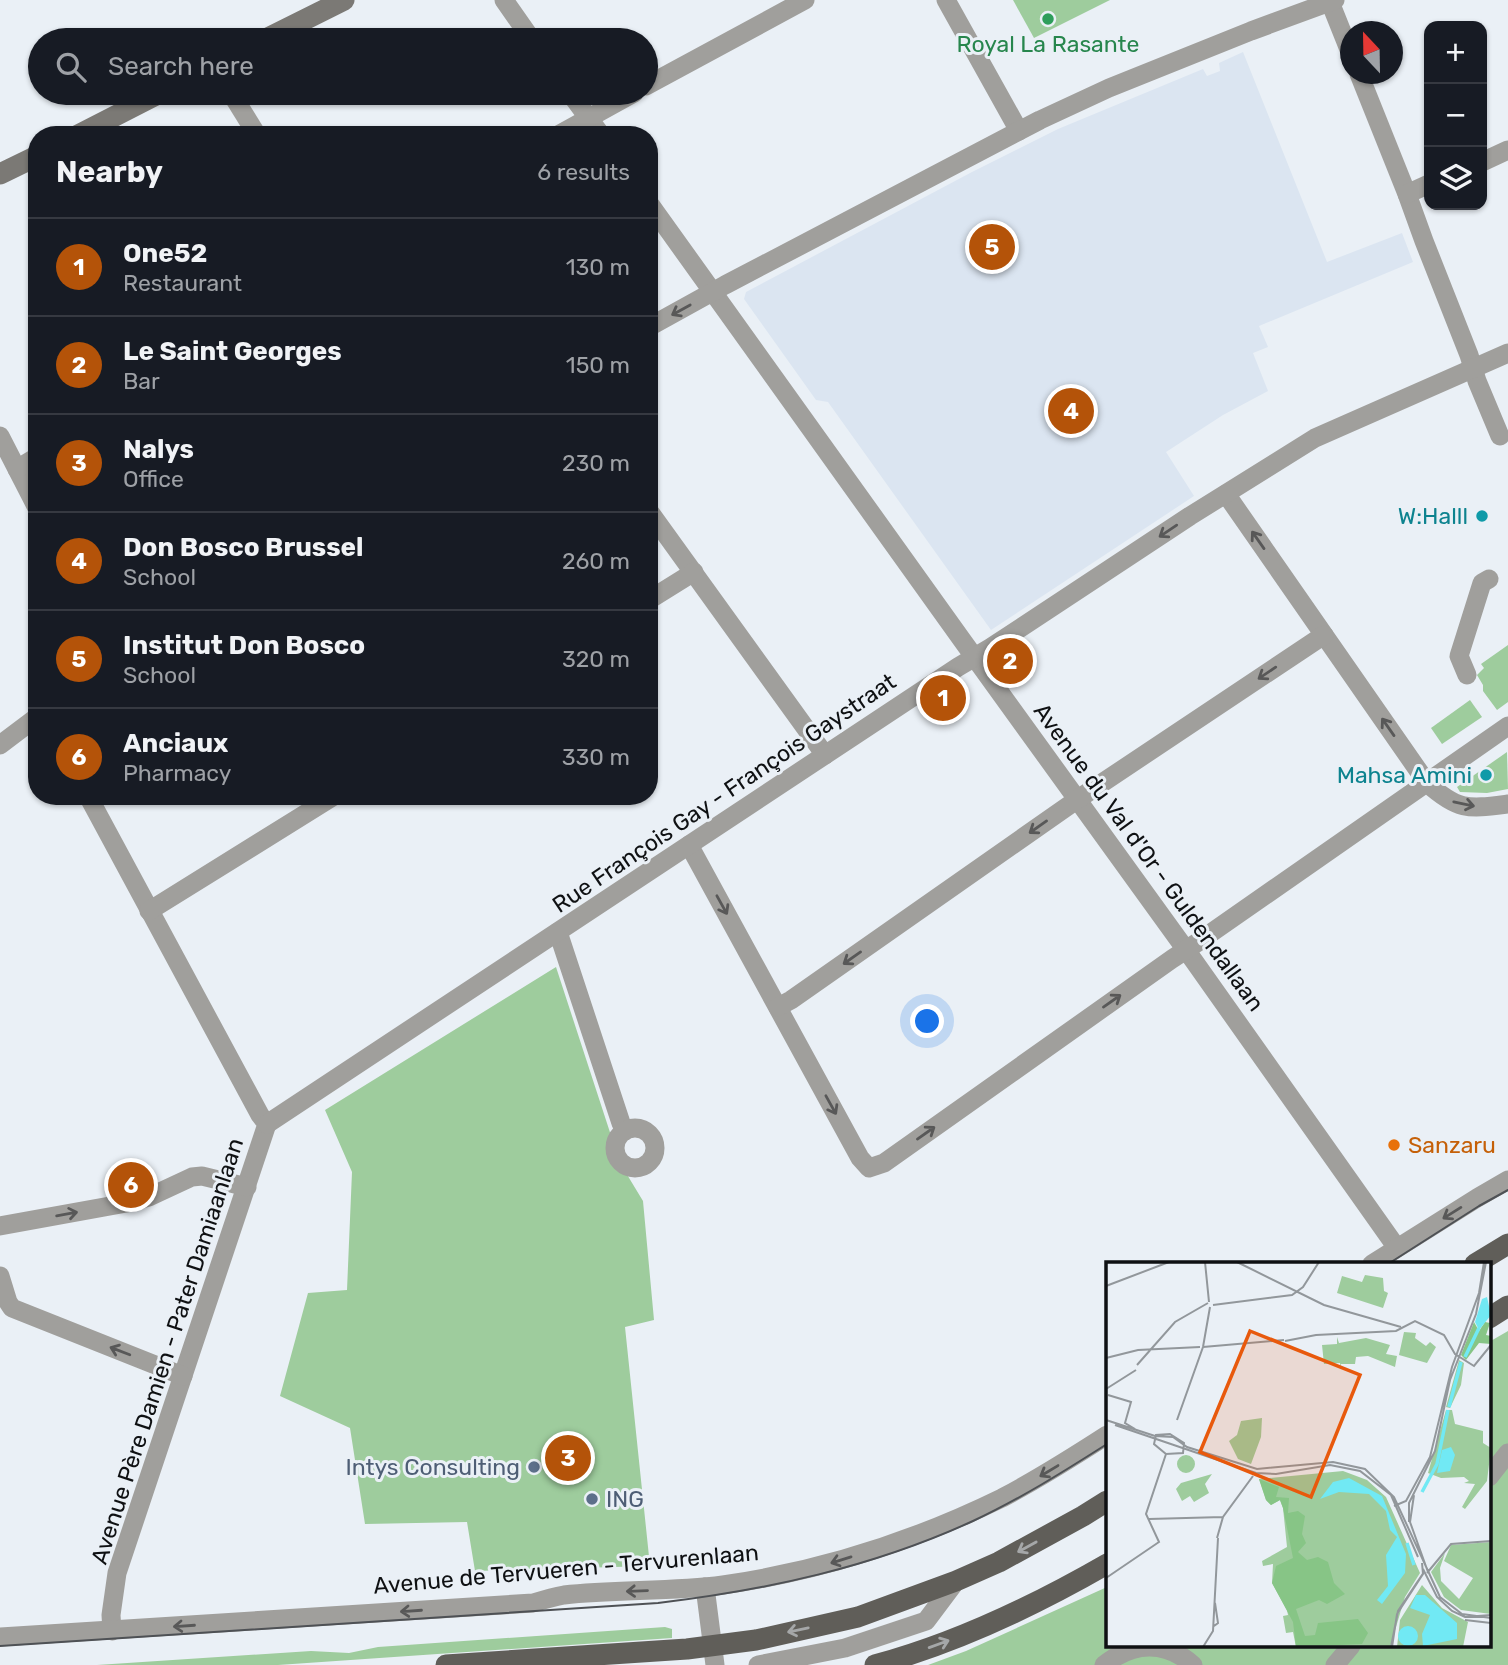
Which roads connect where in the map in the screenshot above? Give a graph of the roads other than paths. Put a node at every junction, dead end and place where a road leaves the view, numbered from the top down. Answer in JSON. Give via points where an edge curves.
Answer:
{"nodes":[{"id":1,"x":344,"y":0,"type":"edge"},
{"id":2,"x":503,"y":0,"type":"edge"},
{"id":3,"x":805,"y":0,"type":"edge"},
{"id":4,"x":946,"y":0,"type":"edge"},
{"id":5,"x":1333,"y":1,"type":"edge"},
{"id":6,"x":1340,"y":22,"type":"edge"},
{"id":7,"x":288,"y":28,"type":"edge"},
{"id":8,"x":523,"y":28,"type":"edge"},
{"id":9,"x":658,"y":80,"type":"edge"},
{"id":10,"x":1363,"y":84,"type":"edge"},
{"id":11,"x":137,"y":105,"type":"edge"},
{"id":12,"x":238,"y":105,"type":"edge"},
{"id":13,"x":579,"y":105,"type":"edge"},
{"id":14,"x":612,"y":105,"type":"edge"},
{"id":15,"x":588,"y":118,"type":"junction"},
{"id":16,"x":96,"y":126,"type":"edge"},
{"id":17,"x":251,"y":126,"type":"edge"},
{"id":18,"x":574,"y":126,"type":"edge"},
{"id":19,"x":594,"y":126,"type":"edge"},
{"id":20,"x":1018,"y":131,"type":"junction"},
{"id":21,"x":1508,"y":150,"type":"edge"},
{"id":22,"x":28,"y":160,"type":"edge"},
{"id":23,"x":1487,"y":160,"type":"edge"},
{"id":24,"x":0,"y":174,"type":"edge"},
{"id":25,"x":1424,"y":186,"type":"edge"},
{"id":26,"x":1407,"y":194,"type":"junction"},
{"id":27,"x":658,"y":216,"type":"edge"},
{"id":28,"x":713,"y":292,"type":"junction"},
{"id":29,"x":658,"y":322,"type":"edge"},
{"id":30,"x":1508,"y":353,"type":"edge"},
{"id":31,"x":1473,"y":369,"type":"junction"},
{"id":32,"x":0,"y":436,"type":"edge"},
{"id":33,"x":1500,"y":436,"type":"dead end"},
{"id":34,"x":28,"y":462,"type":"edge"},
{"id":35,"x":17,"y":469,"type":"junction"},
{"id":36,"x":28,"y":490,"type":"edge"},
{"id":37,"x":1226,"y":494,"type":"junction"},
{"id":38,"x":658,"y":523,"type":"edge"},
{"id":39,"x":694,"y":572,"type":"junction"},
{"id":40,"x":1489,"y":579,"type":"dead end"},
{"id":41,"x":658,"y":594,"type":"edge"},
{"id":42,"x":1324,"y":635,"type":"junction"},
{"id":43,"x":975,"y":657,"type":"junction"},
{"id":44,"x":1467,"y":675,"type":"dead end"},
{"id":45,"x":28,"y":724,"type":"edge"},
{"id":46,"x":1508,"y":726,"type":"edge"},
{"id":47,"x":0,"y":745,"type":"edge"},
{"id":48,"x":825,"y":755,"type":"junction"},
{"id":49,"x":1427,"y":783,"type":"junction"},
{"id":50,"x":1077,"y":799,"type":"junction"},
{"id":51,"x":1508,"y":804,"type":"edge"},
{"id":52,"x":93,"y":805,"type":"edge"},
{"id":53,"x":320,"y":805,"type":"edge"},
{"id":54,"x":689,"y":845,"type":"junction"},
{"id":55,"x":149,"y":911,"type":"junction"},
{"id":56,"x":558,"y":932,"type":"junction"},
{"id":57,"x":1186,"y":950,"type":"junction"},
{"id":58,"x":778,"y":1007,"type":"junction"},
{"id":59,"x":267,"y":1125,"type":"junction"},
{"id":60,"x":625,"y":1131,"type":"dead end"},
{"id":61,"x":1508,"y":1180,"type":"edge"},
{"id":62,"x":247,"y":1187,"type":"junction"},
{"id":63,"x":0,"y":1226,"type":"edge"},
{"id":64,"x":1508,"y":1244,"type":"edge"},
{"id":65,"x":1397,"y":1248,"type":"junction"},
{"id":66,"x":1375,"y":1262,"type":"edge"},
{"id":67,"x":1478,"y":1262,"type":"edge"},
{"id":68,"x":0,"y":1276,"type":"edge"},
{"id":69,"x":1508,"y":1306,"type":"edge"},
{"id":70,"x":1490,"y":1317,"type":"edge"},
{"id":71,"x":183,"y":1376,"type":"junction"},
{"id":72,"x":1106,"y":1436,"type":"edge"},
{"id":73,"x":1508,"y":1454,"type":"edge"},
{"id":74,"x":1490,"y":1476,"type":"edge"},
{"id":75,"x":1106,"y":1502,"type":"edge"},
{"id":76,"x":1106,"y":1565,"type":"edge"},
{"id":77,"x":956,"y":1581,"type":"junction"},
{"id":78,"x":705,"y":1587,"type":"junction"},
{"id":79,"x":112,"y":1631,"type":"junction"},
{"id":80,"x":0,"y":1637,"type":"edge"},
{"id":81,"x":1138,"y":1648,"type":"edge"},
{"id":82,"x":1164,"y":1648,"type":"edge"},
{"id":83,"x":1349,"y":1648,"type":"edge"},
{"id":84,"x":714,"y":1655,"type":"edge"},
{"id":85,"x":446,"y":1665,"type":"edge"},
{"id":86,"x":758,"y":1665,"type":"edge"},
{"id":87,"x":874,"y":1665,"type":"edge"},
{"id":88,"x":1104,"y":1665,"type":"edge"},
{"id":89,"x":1193,"y":1665,"type":"edge"},
{"id":90,"x":1335,"y":1665,"type":"edge"}],
"edges":[{"from":1,"to":7,"type":"street"},
{"from":2,"to":8,"type":"street"},
{"from":3,"to":9,"type":"street"},
{"from":4,"to":20,"type":"street"},
{"from":5,"to":6,"type":"street"},
{"from":5,"to":20,"type":"street","via":[[1109,88]]},
{"from":10,"to":26,"type":"street"},
{"from":11,"to":16,"type":"street"},
{"from":12,"to":17,"type":"street"},
{"from":13,"to":15,"type":"street"},
{"from":14,"to":15,"type":"street"},
{"from":15,"to":18,"type":"street"},
{"from":15,"to":19,"type":"street"},
{"from":20,"to":28,"type":"street"},
{"from":21,"to":23,"type":"street"},
{"from":22,"to":24,"type":"street"},
{"from":25,"to":26,"type":"street"},
{"from":26,"to":31,"type":"street"},
{"from":27,"to":28,"type":"street","name":"Avenue du Val d'Or - Guldendallaan"},
{"from":28,"to":29,"type":"street","one_way":true},
{"from":28,"to":43,"type":"street","name":"Avenue du Val d'Or - Guldendallaan"},
{"from":30,"to":31,"type":"street","name":"Rue François Gay - François Gaystraat"},
{"from":31,"to":33,"type":"street"},
{"from":31,"to":37,"type":"street","name":"Rue François Gay - François Gaystraat","via":[[1315,438]]},
{"from":32,"to":35,"type":"street"},
{"from":34,"to":35,"type":"street"},
{"from":35,"to":36,"type":"street"},
{"from":42,"to":37,"type":"street","one_way":true},
{"from":37,"to":43,"type":"street","name":"Rue François Gay - François Gaystraat","one_way":true},
{"from":38,"to":39,"type":"street"},
{"from":39,"to":41,"type":"street"},
{"from":39,"to":48,"type":"street"},
{"from":40,"to":44,"type":"street","via":[[1482,583],[1459,656]]},
{"from":49,"to":42,"type":"street","one_way":true},
{"from":42,"to":50,"type":"street","one_way":true},
{"from":43,"to":48,"type":"street","name":"Rue François Gay - François Gaystraat"},
{"from":43,"to":50,"type":"street","name":"Avenue du Val d'Or - Guldendallaan"},
{"from":45,"to":47,"type":"street"},
{"from":46,"to":49,"type":"street"},
{"from":48,"to":54,"type":"street","name":"Rue François Gay - François Gaystraat"},
{"from":49,"to":51,"type":"street","one_way":true,"via":[[1461,806]]},
{"from":49,"to":57,"type":"street"},
{"from":50,"to":57,"type":"street","name":"Avenue du Val d'Or - Guldendallaan"},
{"from":50,"to":58,"type":"street","one_way":true},
{"from":52,"to":55,"type":"street","name":"Avenue Père Damien - Pater Damiaanlaan"},
{"from":53,"to":55,"type":"street"},
{"from":54,"to":56,"type":"street","name":"Rue François Gay - François Gaystraat"},
{"from":54,"to":58,"type":"street","one_way":true},
{"from":55,"to":59,"type":"street","name":"Avenue Père Damien - Pater Damiaanlaan"},
{"from":56,"to":59,"type":"street","name":"Rue François Gay - François Gaystraat"},
{"from":56,"to":60,"type":"street"},
{"from":58,"to":57,"type":"street","one_way":true,"via":[[869,1168],[884,1163]]},
{"from":57,"to":65,"type":"street","name":"Avenue du Val d'Or - Guldendallaan"},
{"from":59,"to":62,"type":"street","name":"Avenue Père Damien - Pater Damiaanlaan"},
{"from":61,"to":65,"type":"street","one_way":true},
{"from":63,"to":62,"type":"street","one_way":true,"via":[[132,1202],[192,1177]]},
{"from":62,"to":71,"type":"street","name":"Avenue Père Damien - Pater Damiaanlaan"},
{"from":64,"to":67,"type":"main road"},
{"from":65,"to":66,"type":"street"},
{"from":71,"to":68,"type":"street","one_way":true,"via":[[12,1308]]},
{"from":69,"to":70,"type":"main road"},
{"from":71,"to":79,"type":"street","name":"Avenue Père Damien - Pater Damiaanlaan","via":[[117,1573]]},
{"from":72,"to":78,"type":"street","name":"Avenue de Tervueren - Tervurenlaan","one_way":true,"via":[[1004,1497],[913,1536],[835,1563]]},
{"from":73,"to":74,"type":"street"},
{"from":75,"to":77,"type":"main road","one_way":true},
{"from":87,"to":76,"type":"main road","one_way":true,"via":[[975,1631]]},
{"from":77,"to":84,"type":"main road","one_way":true,"via":[[858,1617],[756,1640]]},
{"from":77,"to":86,"type":"street","via":[[926,1621],[845,1648]]},
{"from":78,"to":79,"type":"street","name":"Avenue de Tervueren - Tervurenlaan","one_way":true},
{"from":78,"to":84,"type":"street"},
{"from":79,"to":80,"type":"street","name":"Avenue de Tervueren - Tervurenlaan"},
{"from":81,"to":88,"type":"street"},
{"from":82,"to":89,"type":"street"},
{"from":83,"to":90,"type":"street"},
{"from":84,"to":85,"type":"main road","via":[[678,1650]]}]}
